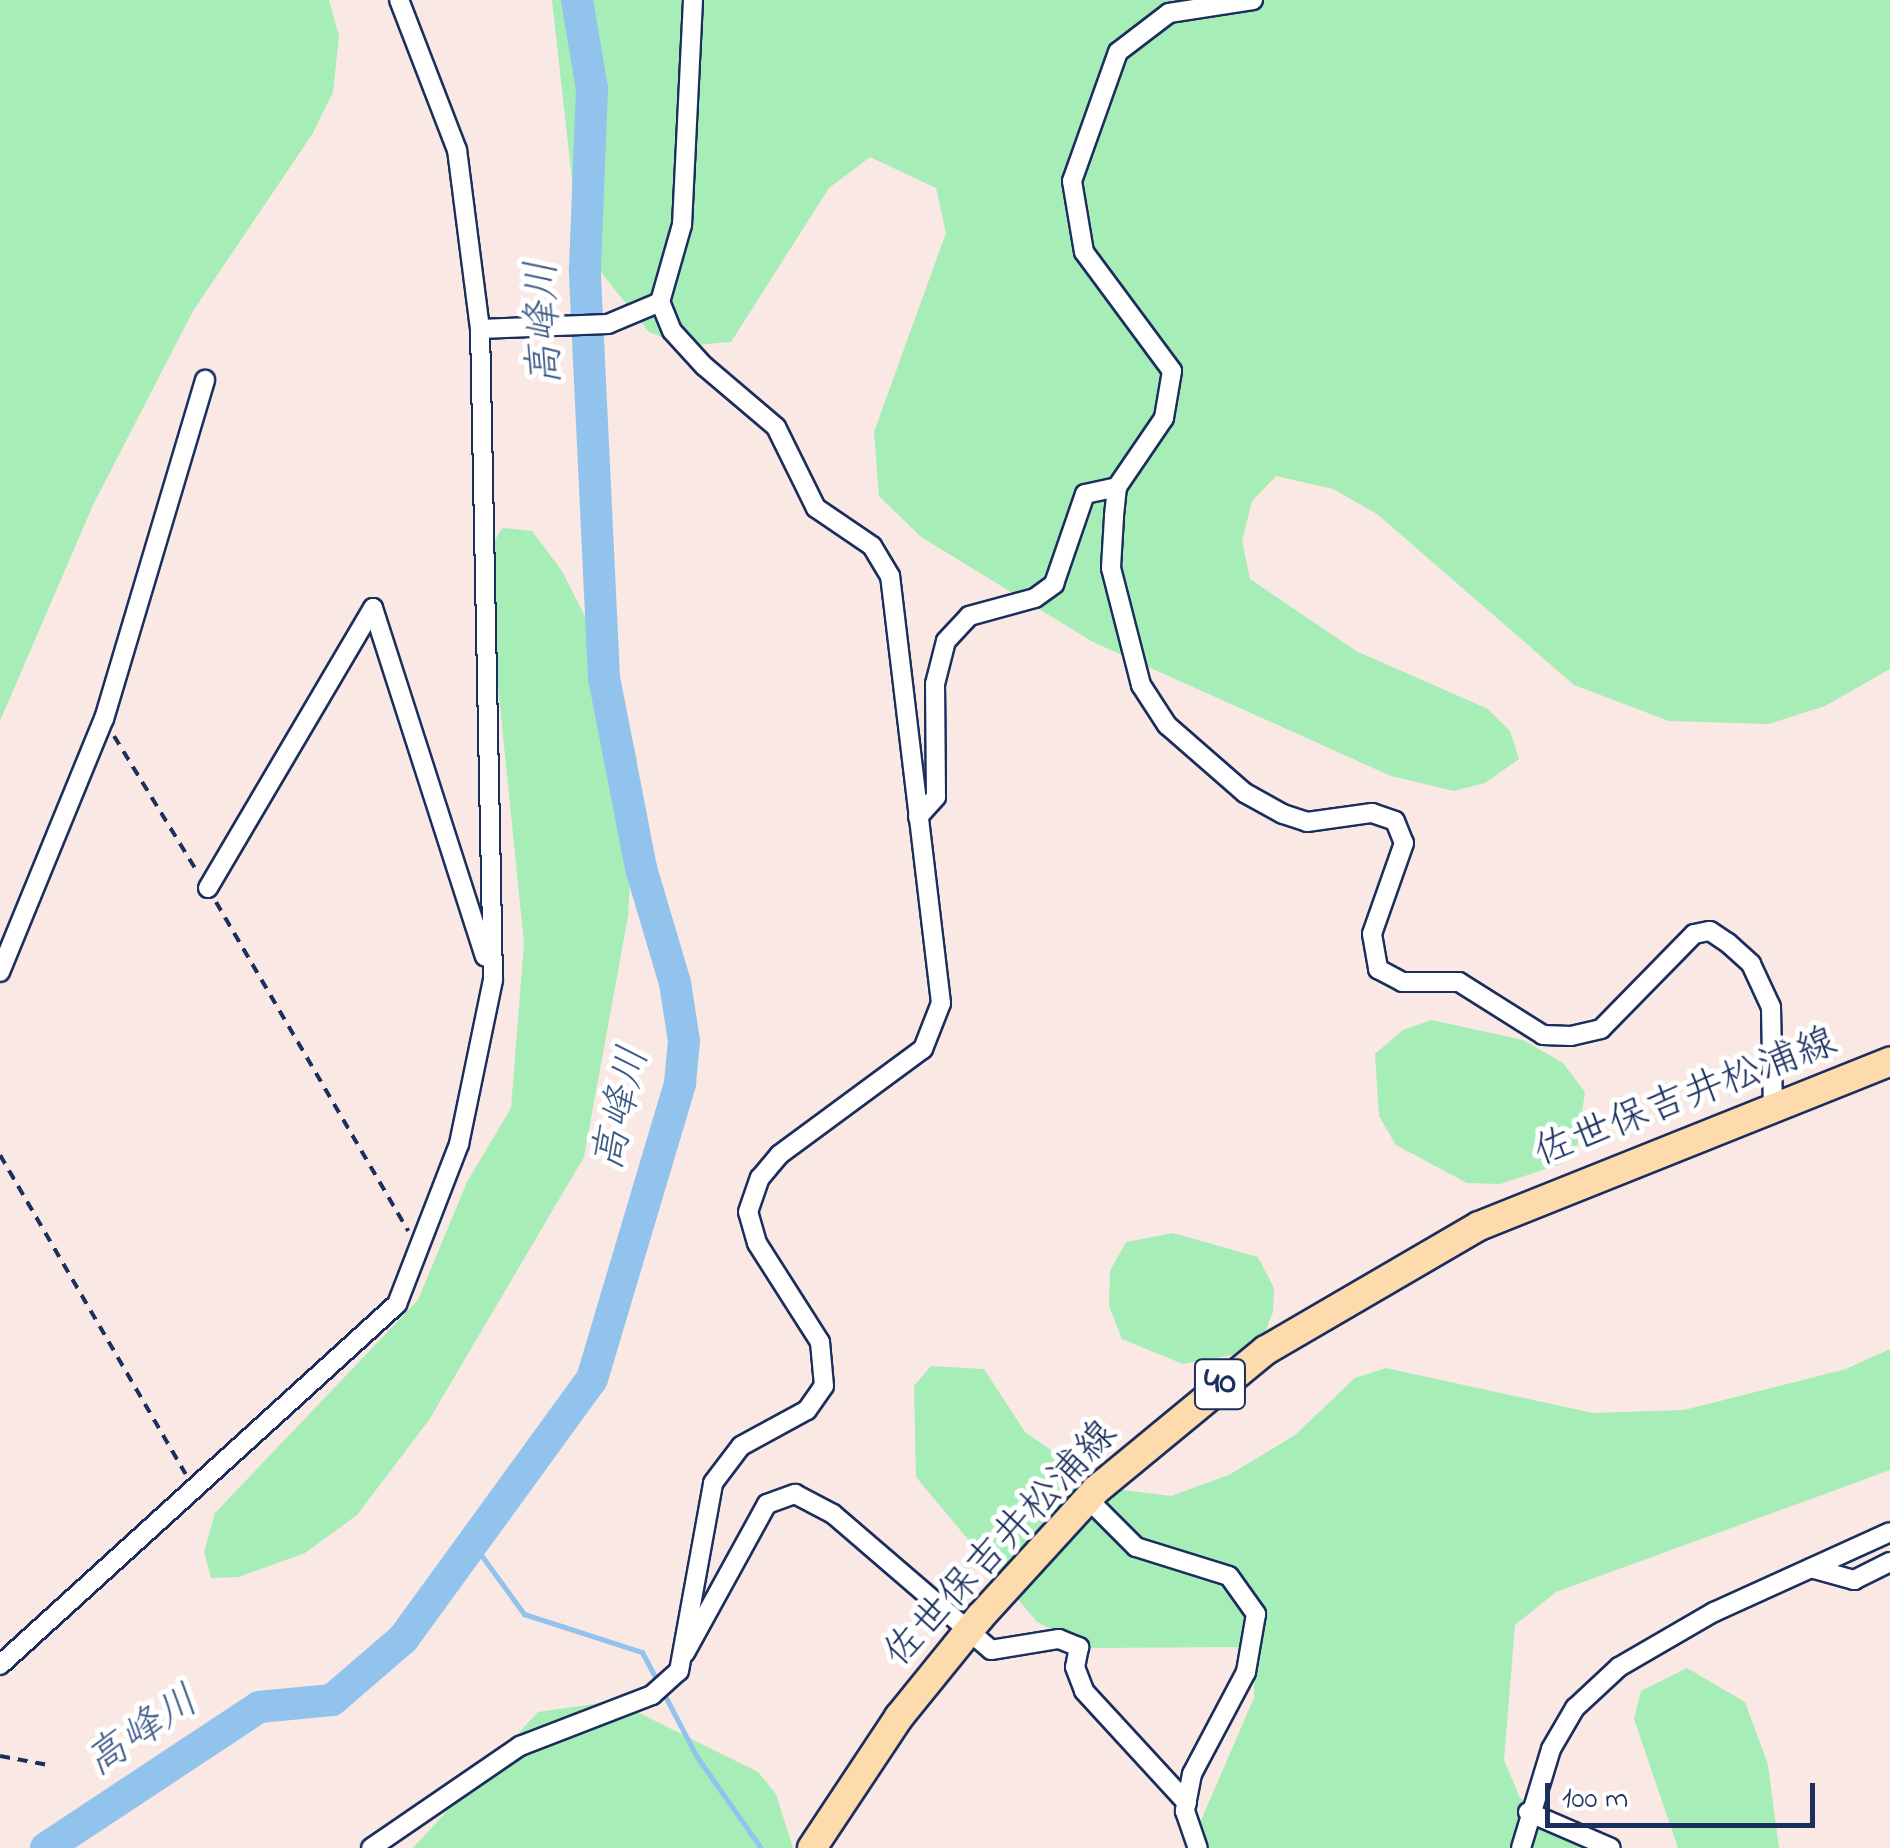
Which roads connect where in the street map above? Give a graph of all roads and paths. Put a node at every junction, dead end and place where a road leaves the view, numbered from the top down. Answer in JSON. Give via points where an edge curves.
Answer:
{"nodes":[{"id":1,"x":399,"y":0,"type":"edge"},
{"id":2,"x":693,"y":0,"type":"edge"},
{"id":3,"x":1253,"y":0,"type":"edge"},
{"id":4,"x":660,"y":302,"type":"junction"},
{"id":5,"x":480,"y":329,"type":"junction"},
{"id":6,"x":205,"y":380,"type":"dead end"},
{"id":7,"x":1117,"y":487,"type":"junction"},
{"id":8,"x":104,"y":719,"type":"junction"},
{"id":9,"x":918,"y":817,"type":"junction"},
{"id":10,"x":208,"y":888,"type":"junction"},
{"id":11,"x":0,"y":972,"type":"edge"},
{"id":12,"x":492,"y":980,"type":"junction"},
{"id":13,"x":1888,"y":1066,"type":"edge"},
{"id":14,"x":1773,"y":1109,"type":"junction"},
{"id":15,"x":0,"y":1156,"type":"edge"},
{"id":16,"x":422,"y":1255,"type":"junction"},
{"id":17,"x":194,"y":1487,"type":"junction"},
{"id":18,"x":1088,"y":1500,"type":"junction"},
{"id":19,"x":1890,"y":1532,"type":"edge"},
{"id":20,"x":1890,"y":1562,"type":"edge"},
{"id":21,"x":1811,"y":1568,"type":"junction"},
{"id":22,"x":966,"y":1634,"type":"junction"},
{"id":23,"x":685,"y":1653,"type":"junction"},
{"id":24,"x":0,"y":1665,"type":"edge"},
{"id":25,"x":0,"y":1756,"type":"edge"},
{"id":26,"x":48,"y":1764,"type":"dead end"},
{"id":27,"x":1187,"y":1802,"type":"junction"},
{"id":28,"x":1528,"y":1812,"type":"junction"},
{"id":29,"x":371,"y":1848,"type":"edge"},
{"id":30,"x":812,"y":1848,"type":"edge"},
{"id":31,"x":1198,"y":1848,"type":"edge"},
{"id":32,"x":1521,"y":1848,"type":"edge"},
{"id":33,"x":1612,"y":1848,"type":"edge"}],
"edges":[{"from":1,"to":5,"type":"street","via":[[457,150]]},
{"from":2,"to":4,"type":"street","via":[[682,225]]},
{"from":3,"to":7,"type":"street","via":[[1169,13],[1118,52],[1072,182],[1084,252],[1172,371],[1164,418]]},
{"from":4,"to":5,"type":"street","via":[[608,324]]},
{"from":4,"to":9,"type":"street","via":[[672,331],[704,366],[776,427],[816,508],[872,546],[890,576]]},
{"from":5,"to":12,"type":"street"},
{"from":6,"to":8,"type":"street"},
{"from":7,"to":9,"type":"street","via":[[1084,494],[1054,584],[1035,598],[969,616],[946,641],[935,684],[936,798]]},
{"from":7,"to":14,"type":"street","via":[[1111,568],[1141,684],[1166,725],[1282,814],[1307,822],[1372,813],[1394,821],[1404,843],[1372,934],[1378,969],[1402,982],[1459,982],[1543,1035],[1571,1036],[1601,1029],[1694,934],[1710,931],[1751,964],[1771,1007]]},
{"from":8,"to":10,"type":"path"},
{"from":8,"to":11,"type":"street"},
{"from":9,"to":23,"type":"street","via":[[941,1003],[936,1029],[923,1049],[779,1154],[760,1178],[748,1212],[757,1243],[820,1342],[824,1386],[807,1410],[741,1446],[713,1483],[682,1631]]},
{"from":10,"to":12,"type":"street","via":[[373,608],[381,611]]},
{"from":10,"to":16,"type":"path"},
{"from":12,"to":16,"type":"street","via":[[459,1144]]},
{"from":13,"to":14,"type":"main road","name":"佐世保吉井松浦線","number":"40"},
{"from":14,"to":18,"type":"main road","name":"佐世保吉井松浦線","number":"40","via":[[1527,1204],[1381,1280],[1216,1387]]},
{"from":15,"to":17,"type":"path"},
{"from":16,"to":17,"type":"street","via":[[397,1304]]},
{"from":17,"to":24,"type":"street"},
{"from":18,"to":22,"type":"main road","name":"佐世保吉井松浦線","number":"40"},
{"from":18,"to":27,"type":"street","via":[[1136,1546],[1229,1576],[1256,1614],[1246,1672],[1192,1774]]},
{"from":19,"to":21,"type":"street"},
{"from":20,"to":21,"type":"street","via":[[1854,1580]]},
{"from":21,"to":28,"type":"street","via":[[1619,1667],[1575,1708]]},
{"from":22,"to":23,"type":"street","via":[[833,1514],[794,1494],[768,1504]]},
{"from":22,"to":27,"type":"street","via":[[990,1650],[1059,1639],[1079,1648],[1075,1667],[1084,1690]]},
{"from":22,"to":30,"type":"main road","name":"佐世保吉井松浦線","number":"40","via":[[899,1716]]},
{"from":23,"to":29,"type":"street","via":[[668,1683],[652,1695],[520,1746]]},
{"from":25,"to":26,"type":"path"},
{"from":27,"to":31,"type":"street"},
{"from":28,"to":32,"type":"street"},
{"from":28,"to":33,"type":"street"}]}
